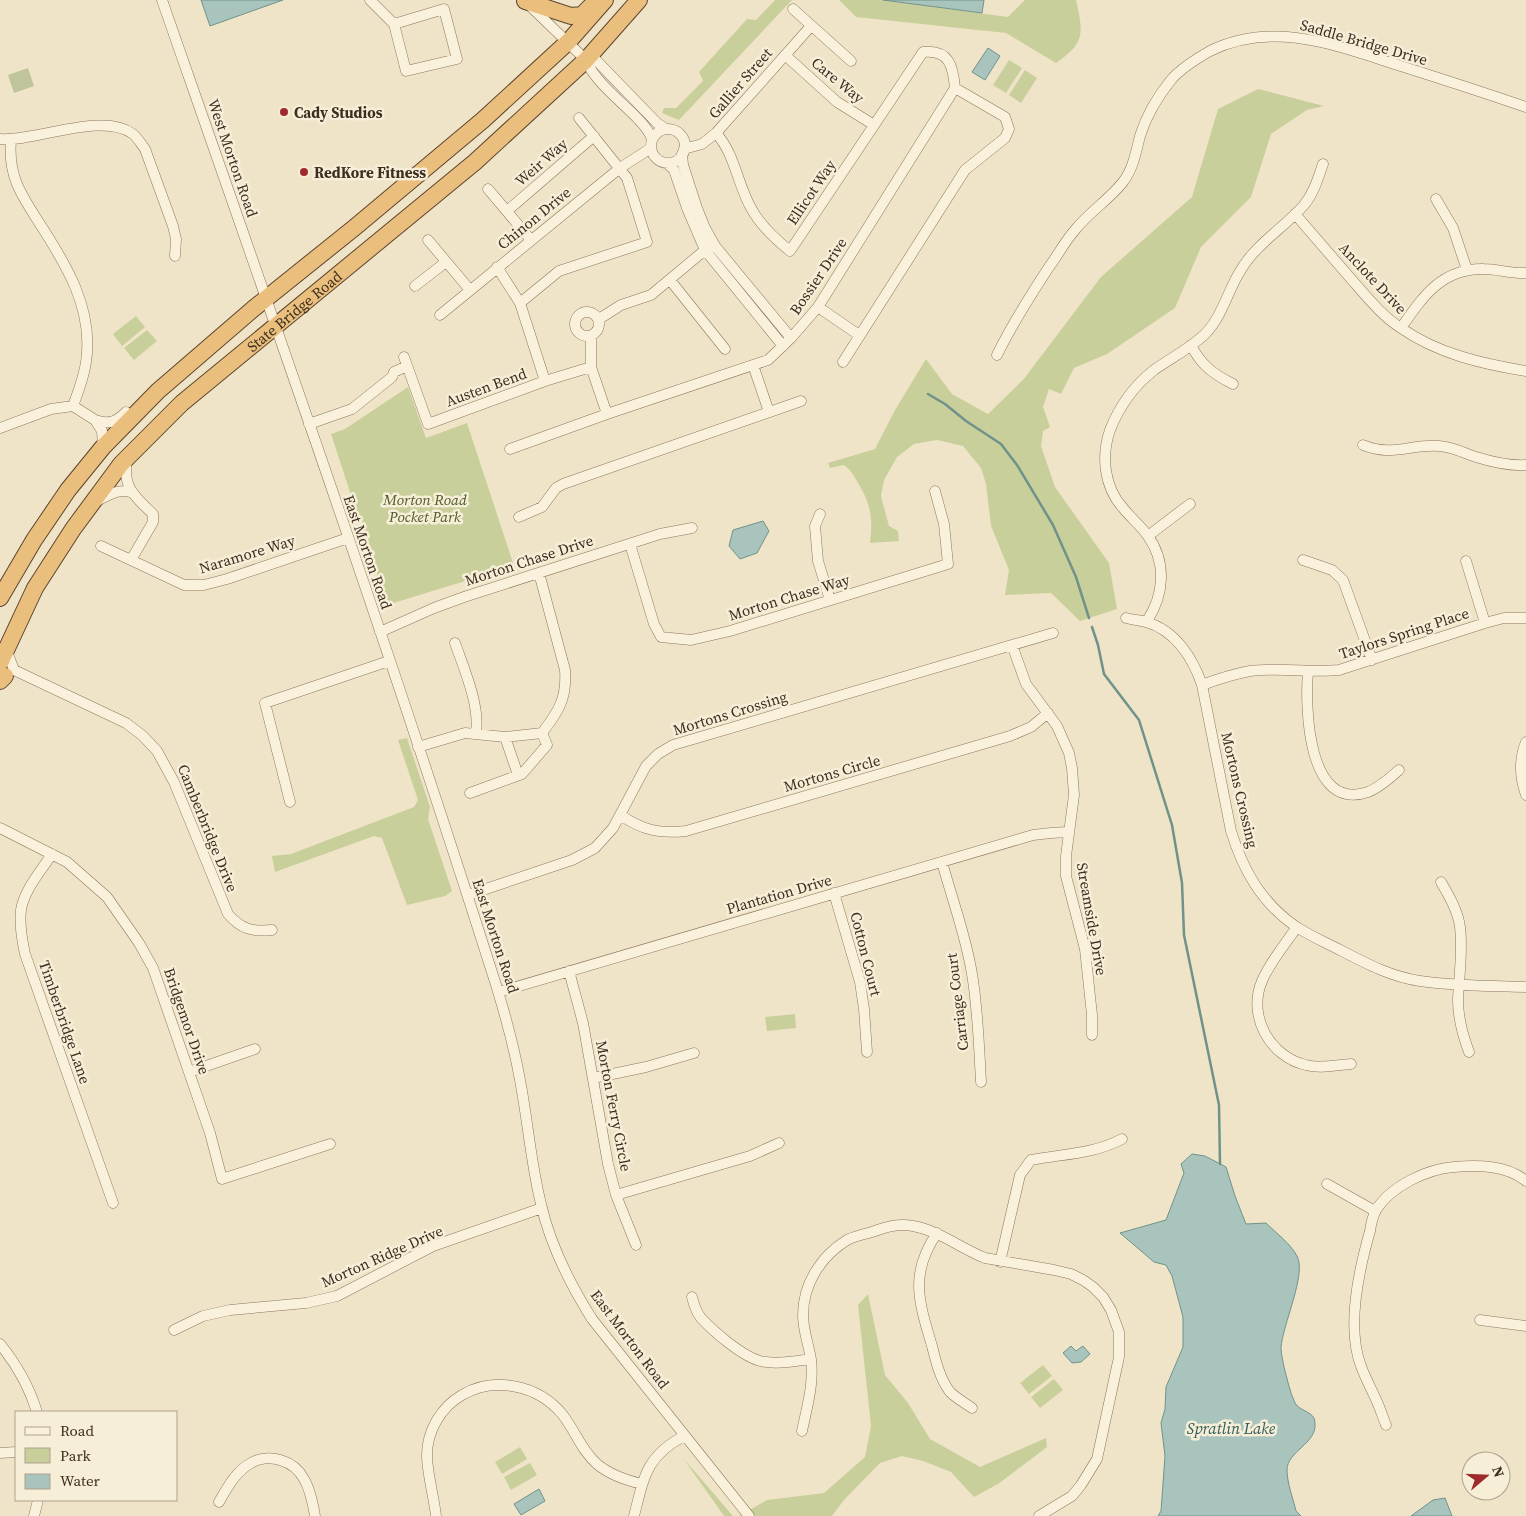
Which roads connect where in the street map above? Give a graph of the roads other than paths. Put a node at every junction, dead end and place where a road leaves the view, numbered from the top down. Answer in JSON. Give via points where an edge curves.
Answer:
{"nodes":[{"id":1,"x":162,"y":0,"type":"edge"},
{"id":2,"x":370,"y":0,"type":"edge"},
{"id":3,"x":524,"y":0,"type":"edge"},
{"id":4,"x":597,"y":0,"type":"edge"},
{"id":5,"x":605,"y":0,"type":"edge"},
{"id":6,"x":640,"y":0,"type":"edge"},
{"id":7,"x":793,"y":9,"type":"dead end"},
{"id":8,"x":394,"y":24,"type":"junction"},
{"id":9,"x":811,"y":26,"type":"junction"},
{"id":10,"x":569,"y":42,"type":"junction"},
{"id":11,"x":785,"y":55,"type":"junction"},
{"id":12,"x":586,"y":60,"type":"junction"},
{"id":13,"x":851,"y":61,"type":"dead end"},
{"id":14,"x":955,"y":88,"type":"junction"},
{"id":15,"x":1526,"y":107,"type":"edge"},
{"id":16,"x":579,"y":118,"type":"dead end"},
{"id":17,"x":874,"y":125,"type":"junction"},
{"id":18,"x":666,"y":129,"type":"junction"},
{"id":19,"x":716,"y":133,"type":"junction"},
{"id":20,"x":594,"y":136,"type":"junction"},
{"id":21,"x":0,"y":139,"type":"edge"},
{"id":22,"x":11,"y":140,"type":"junction"},
{"id":23,"x":652,"y":143,"type":"junction"},
{"id":24,"x":683,"y":151,"type":"junction"},
{"id":25,"x":667,"y":163,"type":"junction"},
{"id":26,"x":1323,"y":164,"type":"dead end"},
{"id":27,"x":620,"y":168,"type":"junction"},
{"id":28,"x":488,"y":189,"type":"dead end"},
{"id":29,"x":1436,"y":199,"type":"dead end"},
{"id":30,"x":508,"y":211,"type":"junction"},
{"id":31,"x":1294,"y":214,"type":"junction"},
{"id":32,"x":428,"y":240,"type":"dead end"},
{"id":33,"x":531,"y":240,"type":"junction"},
{"id":34,"x":710,"y":248,"type":"junction"},
{"id":35,"x":175,"y":256,"type":"dead end"},
{"id":36,"x":446,"y":262,"type":"junction"},
{"id":37,"x":497,"y":268,"type":"junction"},
{"id":38,"x":1467,"y":270,"type":"junction"},
{"id":39,"x":1526,"y":273,"type":"edge"},
{"id":40,"x":670,"y":280,"type":"junction"},
{"id":41,"x":415,"y":286,"type":"dead end"},
{"id":42,"x":470,"y":290,"type":"junction"},
{"id":43,"x":266,"y":299,"type":"junction"},
{"id":44,"x":520,"y":304,"type":"junction"},
{"id":45,"x":818,"y":307,"type":"junction"},
{"id":46,"x":440,"y":315,"type":"dead end"},
{"id":47,"x":599,"y":319,"type":"junction"},
{"id":48,"x":276,"y":326,"type":"junction"},
{"id":49,"x":1400,"y":328,"type":"junction"},
{"id":50,"x":859,"y":335,"type":"junction"},
{"id":51,"x":591,"y":336,"type":"junction"},
{"id":52,"x":791,"y":338,"type":"junction"},
{"id":53,"x":1191,"y":345,"type":"junction"},
{"id":54,"x":783,"y":346,"type":"junction"},
{"id":55,"x":725,"y":350,"type":"dead end"},
{"id":56,"x":997,"y":355,"type":"dead end"},
{"id":57,"x":843,"y":362,"type":"dead end"},
{"id":58,"x":187,"y":365,"type":"junction"},
{"id":59,"x":753,"y":365,"type":"junction"},
{"id":60,"x":591,"y":367,"type":"junction"},
{"id":61,"x":1526,"y":371,"type":"edge"},
{"id":62,"x":545,"y":382,"type":"junction"},
{"id":63,"x":1233,"y":384,"type":"dead end"},
{"id":64,"x":801,"y":401,"type":"dead end"},
{"id":65,"x":73,"y":406,"type":"junction"},
{"id":66,"x":769,"y":412,"type":"junction"},
{"id":67,"x":607,"y":414,"type":"junction"},
{"id":68,"x":95,"y":420,"type":"junction"},
{"id":69,"x":309,"y":424,"type":"junction"},
{"id":70,"x":0,"y":428,"type":"edge"},
{"id":71,"x":1363,"y":445,"type":"dead end"},
{"id":72,"x":103,"y":447,"type":"junction"},
{"id":73,"x":510,"y":449,"type":"dead end"},
{"id":74,"x":128,"y":457,"type":"junction"},
{"id":75,"x":1526,"y":465,"type":"edge"},
{"id":76,"x":935,"y":491,"type":"dead end"},
{"id":77,"x":130,"y":492,"type":"junction"},
{"id":78,"x":1190,"y":504,"type":"dead end"},
{"id":79,"x":90,"y":506,"type":"junction"},
{"id":80,"x":820,"y":514,"type":"dead end"},
{"id":81,"x":519,"y":516,"type":"dead end"},
{"id":82,"x":692,"y":528,"type":"dead end"},
{"id":83,"x":1148,"y":536,"type":"junction"},
{"id":84,"x":348,"y":538,"type":"junction"},
{"id":85,"x":630,"y":544,"type":"junction"},
{"id":86,"x":101,"y":546,"type":"dead end"},
{"id":87,"x":131,"y":560,"type":"junction"},
{"id":88,"x":1303,"y":560,"type":"dead end"},
{"id":89,"x":1466,"y":561,"type":"dead end"},
{"id":90,"x":539,"y":573,"type":"junction"},
{"id":91,"x":0,"y":598,"type":"edge"},
{"id":92,"x":830,"y":600,"type":"junction"},
{"id":93,"x":1126,"y":618,"type":"dead end"},
{"id":94,"x":1526,"y":618,"type":"edge"},
{"id":95,"x":1147,"y":621,"type":"junction"},
{"id":96,"x":1485,"y":623,"type":"junction"},
{"id":97,"x":380,"y":632,"type":"junction"},
{"id":98,"x":1053,"y":633,"type":"dead end"},
{"id":99,"x":455,"y":643,"type":"dead end"},
{"id":100,"x":1012,"y":645,"type":"junction"},
{"id":101,"x":1372,"y":660,"type":"junction"},
{"id":102,"x":390,"y":661,"type":"junction"},
{"id":103,"x":5,"y":668,"type":"edge"},
{"id":104,"x":1308,"y":671,"type":"junction"},
{"id":105,"x":1202,"y":685,"type":"junction"},
{"id":106,"x":1048,"y":713,"type":"junction"},
{"id":107,"x":542,"y":732,"type":"junction"},
{"id":108,"x":476,"y":733,"type":"junction"},
{"id":109,"x":505,"y":737,"type":"junction"},
{"id":110,"x":1526,"y":742,"type":"edge"},
{"id":111,"x":418,"y":747,"type":"junction"},
{"id":112,"x":1399,"y":770,"type":"dead end"},
{"id":113,"x":518,"y":776,"type":"junction"},
{"id":114,"x":470,"y":792,"type":"dead end"},
{"id":115,"x":1526,"y":795,"type":"edge"},
{"id":116,"x":290,"y":802,"type":"dead end"},
{"id":117,"x":620,"y":815,"type":"junction"},
{"id":118,"x":0,"y":828,"type":"edge"},
{"id":119,"x":1068,"y":832,"type":"junction"},
{"id":120,"x":52,"y":854,"type":"junction"},
{"id":121,"x":942,"y":862,"type":"junction"},
{"id":122,"x":1441,"y":882,"type":"dead end"},
{"id":123,"x":834,"y":894,"type":"junction"},
{"id":124,"x":468,"y":895,"type":"junction"},
{"id":125,"x":1297,"y":927,"type":"junction"},
{"id":126,"x":272,"y":930,"type":"dead end"},
{"id":127,"x":569,"y":971,"type":"junction"},
{"id":128,"x":1459,"y":984,"type":"junction"},
{"id":129,"x":1526,"y":987,"type":"edge"},
{"id":130,"x":499,"y":992,"type":"junction"},
{"id":131,"x":1092,"y":1036,"type":"dead end"},
{"id":132,"x":255,"y":1049,"type":"dead end"},
{"id":133,"x":867,"y":1052,"type":"dead end"},
{"id":134,"x":1469,"y":1052,"type":"dead end"},
{"id":135,"x":694,"y":1053,"type":"dead end"},
{"id":136,"x":1351,"y":1064,"type":"dead end"},
{"id":137,"x":189,"y":1072,"type":"junction"},
{"id":138,"x":593,"y":1078,"type":"junction"},
{"id":139,"x":981,"y":1082,"type":"dead end"},
{"id":140,"x":1122,"y":1138,"type":"dead end"},
{"id":141,"x":778,"y":1143,"type":"dead end"},
{"id":142,"x":330,"y":1144,"type":"dead end"},
{"id":143,"x":1526,"y":1181,"type":"edge"},
{"id":144,"x":1328,"y":1184,"type":"dead end"},
{"id":145,"x":616,"y":1194,"type":"junction"},
{"id":146,"x":113,"y":1203,"type":"dead end"},
{"id":147,"x":542,"y":1208,"type":"junction"},
{"id":148,"x":1375,"y":1211,"type":"junction"},
{"id":149,"x":937,"y":1233,"type":"junction"},
{"id":150,"x":636,"y":1245,"type":"dead end"},
{"id":151,"x":1000,"y":1262,"type":"junction"},
{"id":152,"x":692,"y":1297,"type":"dead end"},
{"id":153,"x":1480,"y":1320,"type":"dead end"},
{"id":154,"x":1526,"y":1326,"type":"edge"},
{"id":155,"x":174,"y":1330,"type":"dead end"},
{"id":156,"x":0,"y":1344,"type":"edge"},
{"id":157,"x":810,"y":1359,"type":"junction"},
{"id":158,"x":972,"y":1408,"type":"dead end"},
{"id":159,"x":38,"y":1411,"type":"edge"},
{"id":160,"x":1386,"y":1425,"type":"dead end"},
{"id":161,"x":802,"y":1431,"type":"dead end"},
{"id":162,"x":684,"y":1436,"type":"junction"},
{"id":163,"x":15,"y":1452,"type":"edge"},
{"id":164,"x":0,"y":1453,"type":"edge"},
{"id":165,"x":642,"y":1484,"type":"junction"},
{"id":166,"x":38,"y":1501,"type":"edge"},
{"id":167,"x":219,"y":1502,"type":"dead end"},
{"id":168,"x":34,"y":1516,"type":"edge"},
{"id":169,"x":315,"y":1516,"type":"edge"},
{"id":170,"x":436,"y":1516,"type":"edge"},
{"id":171,"x":634,"y":1516,"type":"edge"},
{"id":172,"x":749,"y":1516,"type":"edge"},
{"id":173,"x":1039,"y":1516,"type":"edge"}],
"edges":[{"from":1,"to":43,"type":"street","name":"West Morton Road"},
{"from":2,"to":8,"type":"street"},
{"from":3,"to":4,"type":"highway","via":[[570,16],[582,15]]},
{"from":3,"to":10,"type":"street"},
{"from":5,"to":10,"type":"highway","name":"State Bridge Road"},
{"from":6,"to":12,"type":"highway","name":"State Bridge Road"},
{"from":7,"to":9,"type":"street"},
{"from":8,"to":8,"type":"street","via":[[406,72],[457,59],[444,9]]},
{"from":9,"to":11,"type":"street","name":"Gallier Street"},
{"from":9,"to":13,"type":"street"},
{"from":10,"to":12,"type":"street"},
{"from":10,"to":43,"type":"highway","name":"State Bridge Road","via":[[483,120]]},
{"from":11,"to":17,"type":"street","name":"Care Way","via":[[837,102]]},
{"from":11,"to":19,"type":"street","name":"Gallier Street"},
{"from":12,"to":18,"type":"street","via":[[596,60]]},
{"from":12,"to":23,"type":"street","via":[[590,70],[646,128]]},
{"from":12,"to":48,"type":"highway","name":"State Bridge Road","via":[[475,162]]},
{"from":14,"to":17,"type":"street","name":"Ellicot Way","via":[[953,69],[944,55],[923,52]]},
{"from":14,"to":45,"type":"street","name":"Bossier Drive"},
{"from":14,"to":50,"type":"street","via":[[1005,117],[1009,128],[1005,138],[965,170]]},
{"from":15,"to":56,"type":"street","name":"Saddle Bridge Drive","via":[[1307,39],[1258,36],[1221,46],[1179,72],[1163,91],[1150,113],[1134,162],[1124,181],[1073,232],[1015,319]]},
{"from":16,"to":20,"type":"street"},
{"from":17,"to":19,"type":"street","name":"Ellicot Way","via":[[790,251],[773,238],[751,208],[725,144]]},
{"from":18,"to":23,"type":"street","via":[[658,132]]},
{"from":18,"to":24,"type":"street","via":[[679,134],[684,142]]},
{"from":19,"to":24,"type":"street","name":"Gallier Street","via":[[702,144]]},
{"from":20,"to":27,"type":"street"},
{"from":20,"to":30,"type":"street","name":"Weir Way"},
{"from":21,"to":22,"type":"street"},
{"from":22,"to":35,"type":"street","via":[[58,130],[107,126],[132,133],[145,149],[173,226]]},
{"from":22,"to":65,"type":"street","via":[[16,184],[61,256],[85,314],[88,338],[86,363]]},
{"from":23,"to":25,"type":"street","via":[[655,157]]},
{"from":23,"to":27,"type":"street","name":"Chinon Drive"},
{"from":24,"to":25,"type":"street","name":"Gallier Street","via":[[676,160]]},
{"from":24,"to":34,"type":"street","via":[[682,165]]},
{"from":25,"to":34,"type":"street","via":[[674,170],[686,208]]},
{"from":26,"to":31,"type":"street","via":[[1313,191]]},
{"from":27,"to":33,"type":"street","name":"Chinon Drive"},
{"from":27,"to":44,"type":"street","via":[[627,178],[647,242],[559,271]]},
{"from":28,"to":30,"type":"street"},
{"from":29,"to":38,"type":"street","via":[[1454,228]]},
{"from":30,"to":33,"type":"street"},
{"from":31,"to":49,"type":"street","name":"Anclote Drive","via":[[1376,307]]},
{"from":31,"to":53,"type":"street","via":[[1251,255],[1214,324]]},
{"from":32,"to":36,"type":"street"},
{"from":33,"to":37,"type":"street","name":"Chinon Drive"},
{"from":34,"to":40,"type":"street"},
{"from":34,"to":52,"type":"street"},
{"from":34,"to":54,"type":"street"},
{"from":36,"to":41,"type":"street"},
{"from":36,"to":42,"type":"street"},
{"from":37,"to":42,"type":"street","name":"Chinon Drive"},
{"from":37,"to":44,"type":"street"},
{"from":38,"to":39,"type":"street"},
{"from":38,"to":49,"type":"street","via":[[1448,276],[1432,287]]},
{"from":40,"to":47,"type":"street","via":[[652,295],[621,305]]},
{"from":40,"to":55,"type":"street"},
{"from":42,"to":46,"type":"street","name":"Chinon Drive"},
{"from":43,"to":48,"type":"street","name":"West Morton Road"},
{"from":43,"to":58,"type":"highway","name":"State Bridge Road"},
{"from":44,"to":62,"type":"street"},
{"from":45,"to":50,"type":"street"},
{"from":45,"to":52,"type":"street","name":"Bossier Drive"},
{"from":47,"to":51,"type":"street","via":[[599,328]]},
{"from":47,"to":51,"type":"street","via":[[589,312],[577,318],[577,331]]},
{"from":48,"to":69,"type":"street","name":"East Morton Road"},
{"from":48,"to":74,"type":"highway","name":"State Bridge Road","via":[[182,403]]},
{"from":49,"to":61,"type":"street","name":"Anclote Drive","via":[[1455,354],[1490,365]]},
{"from":50,"to":57,"type":"street"},
{"from":51,"to":60,"type":"street"},
{"from":52,"to":54,"type":"street","name":"Bossier Drive"},
{"from":53,"to":63,"type":"street","via":[[1206,368]]},
{"from":53,"to":83,"type":"street","via":[[1135,388],[1120,408],[1106,442],[1105,467],[1111,490]]},
{"from":54,"to":59,"type":"street","name":"Bossier Drive","via":[[768,360]]},
{"from":58,"to":68,"type":"street","name":"State Bridge Road","via":[[165,374],[118,421],[105,424]]},
{"from":58,"to":72,"type":"highway","name":"State Bridge Road"},
{"from":59,"to":66,"type":"street"},
{"from":59,"to":67,"type":"street","name":"Bossier Drive"},
{"from":60,"to":62,"type":"street","name":"Austen Bend"},
{"from":60,"to":67,"type":"street"},
{"from":62,"to":69,"type":"street","name":"Austen Bend","via":[[428,424],[407,366],[397,379],[392,376],[352,409]]},
{"from":64,"to":66,"type":"street"},
{"from":65,"to":68,"type":"street"},
{"from":65,"to":70,"type":"street","via":[[51,409]]},
{"from":66,"to":81,"type":"street","via":[[563,484],[542,507]]},
{"from":67,"to":73,"type":"street","name":"Bossier Drive"},
{"from":68,"to":72,"type":"street","via":[[102,431]]},
{"from":69,"to":84,"type":"street","name":"East Morton Road"},
{"from":71,"to":75,"type":"street","via":[[1385,451],[1441,446],[1490,461]]},
{"from":72,"to":91,"type":"highway","name":"State Bridge Road","via":[[68,490]]},
{"from":74,"to":77,"type":"street","via":[[125,469]]},
{"from":74,"to":79,"type":"highway","name":"State Bridge Road"},
{"from":76,"to":92,"type":"street","name":"Morton Chase Way","via":[[944,524],[948,564]]},
{"from":77,"to":79,"type":"street","via":[[124,490]]},
{"from":77,"to":87,"type":"street","via":[[153,514],[153,522]]},
{"from":78,"to":83,"type":"street"},
{"from":79,"to":103,"type":"highway","name":"State Bridge Road","via":[[35,588]]},
{"from":80,"to":92,"type":"street","via":[[815,526],[818,561]]},
{"from":82,"to":85,"type":"street","name":"Morton Chase Drive"},
{"from":83,"to":95,"type":"street","via":[[1158,556],[1161,578],[1158,601]]},
{"from":84,"to":87,"type":"street","name":"Naramore Way","via":[[204,585],[184,585]]},
{"from":84,"to":97,"type":"street","name":"East Morton Road"},
{"from":85,"to":90,"type":"street","name":"Morton Chase Drive"},
{"from":85,"to":92,"type":"street","name":"Morton Chase Way","via":[[654,624],[661,637],[691,640]]},
{"from":86,"to":87,"type":"street","name":"Naramore Way"},
{"from":88,"to":101,"type":"street","via":[[1332,570],[1344,580]]},
{"from":89,"to":96,"type":"street"},
{"from":90,"to":97,"type":"street","name":"Morton Chase Drive","via":[[434,608]]},
{"from":90,"to":107,"type":"street","via":[[565,670],[566,685],[560,706]]},
{"from":93,"to":95,"type":"street","name":"Mortons Crossing"},
{"from":94,"to":96,"type":"street","name":"Taylors Spring Place","via":[[1504,618]]},
{"from":95,"to":105,"type":"street","name":"Mortons Crossing","via":[[1184,648]]},
{"from":96,"to":101,"type":"street","name":"Taylors Spring Place"},
{"from":97,"to":102,"type":"street","name":"East Morton Road"},
{"from":98,"to":100,"type":"street","name":"Mortons Crossing"},
{"from":99,"to":108,"type":"street","via":[[476,709]]},
{"from":100,"to":106,"type":"street","name":"Streamside Drive","via":[[1026,684]]},
{"from":100,"to":117,"type":"street","name":"Mortons Crossing","via":[[673,745],[646,766]]},
{"from":101,"to":104,"type":"street","name":"Taylors Spring Place","via":[[1339,670]]},
{"from":102,"to":111,"type":"street","name":"East Morton Road"},
{"from":102,"to":116,"type":"street","via":[[265,703]]},
{"from":103,"to":126,"type":"street","name":"Camberbridge Drive","via":[[126,723],[143,736],[157,751],[174,782],[228,914],[243,927],[257,931]]},
{"from":104,"to":105,"type":"street","name":"Taylors Spring Place","via":[[1251,671]]},
{"from":104,"to":112,"type":"street","via":[[1306,692],[1310,732],[1319,768],[1328,784],[1344,794],[1357,795],[1370,792]]},
{"from":105,"to":125,"type":"street","name":"Mortons Crossing","via":[[1238,853],[1261,894]]},
{"from":106,"to":117,"type":"street","name":"Mortons Circle","via":[[1031,727],[1010,736],[686,831],[668,833],[651,830]]},
{"from":106,"to":119,"type":"street","name":"Streamside Drive","via":[[1063,739],[1072,768],[1074,795]]},
{"from":107,"to":109,"type":"street"},
{"from":107,"to":113,"type":"street","via":[[547,745]]},
{"from":108,"to":109,"type":"street"},
{"from":108,"to":111,"type":"street","via":[[465,732]]},
{"from":109,"to":113,"type":"street"},
{"from":110,"to":115,"type":"street","via":[[1521,761]]},
{"from":111,"to":124,"type":"street","name":"East Morton Road"},
{"from":113,"to":114,"type":"street"},
{"from":117,"to":124,"type":"street","name":"Mortons Crossing","via":[[605,838],[583,855]]},
{"from":118,"to":120,"type":"street","name":"Bridgemor Drive"},
{"from":119,"to":121,"type":"street","name":"Plantation Drive","via":[[1033,835]]},
{"from":119,"to":131,"type":"street","name":"Streamside Drive","via":[[1066,876],[1085,949]]},
{"from":120,"to":137,"type":"street","name":"Bridgemor Drive","via":[[67,862],[107,897],[139,942],[153,968]]},
{"from":120,"to":146,"type":"street","name":"Timberbridge Lane","via":[[30,886],[21,910],[21,935]]},
{"from":121,"to":123,"type":"street","name":"Plantation Drive"},
{"from":121,"to":139,"type":"street","name":"Carriage Court","via":[[972,973]]},
{"from":122,"to":128,"type":"street","via":[[1454,905],[1460,925]]},
{"from":123,"to":127,"type":"street","name":"Plantation Drive"},
{"from":123,"to":133,"type":"street","name":"Cotton Court","via":[[860,982]]},
{"from":124,"to":130,"type":"street","name":"East Morton Road"},
{"from":125,"to":128,"type":"street","name":"Mortons Crossing","via":[[1387,972],[1420,981]]},
{"from":125,"to":136,"type":"street","via":[[1261,983],[1257,1006],[1262,1028],[1276,1049],[1296,1062],[1317,1067]]},
{"from":127,"to":130,"type":"street","name":"Plantation Drive"},
{"from":127,"to":138,"type":"street","name":"Morton Ferry Circle"},
{"from":128,"to":129,"type":"street","name":"Mortons Crossing"},
{"from":128,"to":134,"type":"street","via":[[1460,1020]]},
{"from":130,"to":147,"type":"street","name":"East Morton Road","via":[[520,1077]]},
{"from":132,"to":137,"type":"street"},
{"from":135,"to":138,"type":"street"},
{"from":137,"to":142,"type":"street","name":"Bridgemor Drive","via":[[222,1179]]},
{"from":138,"to":145,"type":"street","name":"Morton Ferry Circle"},
{"from":140,"to":151,"type":"street","via":[[1107,1147],[1031,1160],[1020,1175]]},
{"from":141,"to":145,"type":"street","via":[[750,1156]]},
{"from":143,"to":148,"type":"street","via":[[1508,1170],[1466,1166],[1443,1168],[1424,1173],[1405,1184],[1386,1197]]},
{"from":144,"to":148,"type":"street"},
{"from":145,"to":150,"type":"street","name":"Morton Ferry Circle"},
{"from":147,"to":155,"type":"street","name":"Morton Ridge Drive","via":[[433,1246],[337,1296],[306,1303],[230,1310],[203,1316]]},
{"from":147,"to":162,"type":"street","name":"East Morton Road","via":[[558,1255],[586,1310]]},
{"from":148,"to":160,"type":"street","via":[[1364,1252],[1354,1313],[1359,1364]]},
{"from":149,"to":151,"type":"street","via":[[972,1253]]},
{"from":149,"to":157,"type":"street","via":[[901,1224],[889,1226],[849,1239],[829,1254],[812,1276],[804,1302],[803,1327]]},
{"from":149,"to":158,"type":"street","via":[[921,1266],[920,1306],[941,1377],[951,1393]]},
{"from":151,"to":173,"type":"street","via":[[1054,1270],[1083,1280],[1103,1297],[1119,1332],[1119,1357],[1096,1459],[1072,1496]]},
{"from":152,"to":157,"type":"street","via":[[701,1317],[747,1356],[773,1363]]},
{"from":153,"to":154,"type":"street"},
{"from":156,"to":159,"type":"street","via":[[23,1376]]},
{"from":157,"to":161,"type":"street","via":[[810,1390]]},
{"from":162,"to":165,"type":"street","via":[[669,1444],[647,1468]]},
{"from":162,"to":172,"type":"street","name":"East Morton Road"},
{"from":163,"to":164,"type":"street"},
{"from":165,"to":170,"type":"street","via":[[618,1477],[596,1463],[582,1448],[562,1413],[539,1395],[504,1384],[487,1385],[456,1398],[436,1421],[427,1455]]},
{"from":165,"to":171,"type":"street"},
{"from":166,"to":168,"type":"street"},
{"from":167,"to":169,"type":"street","via":[[233,1480],[251,1463],[275,1459],[297,1469],[305,1480]]}]}
